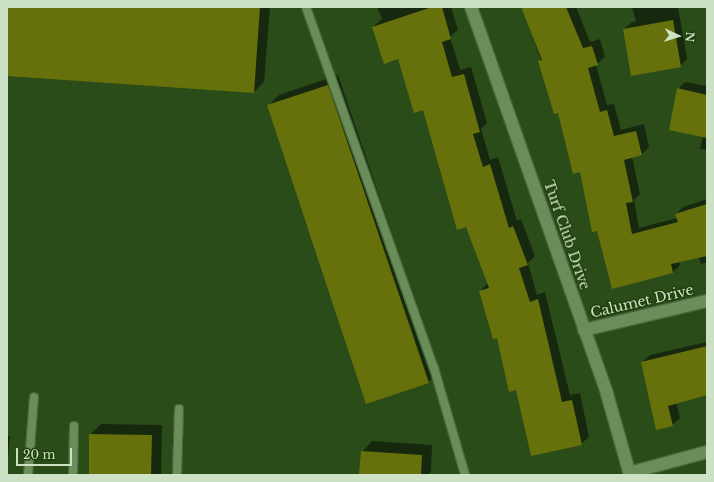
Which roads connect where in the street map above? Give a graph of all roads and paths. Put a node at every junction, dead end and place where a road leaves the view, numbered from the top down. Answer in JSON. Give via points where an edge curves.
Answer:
{"nodes":[{"id":1,"x":306,"y":7,"type":"edge"},
{"id":2,"x":471,"y":7,"type":"edge"},
{"id":3,"x":707,"y":301,"type":"edge"},
{"id":4,"x":584,"y":330,"type":"junction"},
{"id":5,"x":34,"y":397,"type":"dead end"},
{"id":6,"x":179,"y":409,"type":"dead end"},
{"id":7,"x":74,"y":426,"type":"dead end"},
{"id":8,"x":707,"y":452,"type":"edge"},
{"id":9,"x":630,"y":474,"type":"edge"},
{"id":10,"x":28,"y":475,"type":"edge"},
{"id":11,"x":73,"y":475,"type":"edge"},
{"id":12,"x":177,"y":475,"type":"edge"},
{"id":13,"x":465,"y":475,"type":"edge"}],
"edges":[{"from":1,"to":13,"type":"lane","via":[[434,368]]},
{"from":2,"to":4,"type":"street","name":"Turf Club Drive"},
{"from":3,"to":4,"type":"street","name":"Calumet Drive"},
{"from":4,"to":9,"type":"street","name":"Turf Club Drive","via":[[607,394]]},
{"from":5,"to":10,"type":"lane"},
{"from":6,"to":12,"type":"lane"},
{"from":7,"to":11,"type":"lane"},
{"from":8,"to":9,"type":"street"}]}
